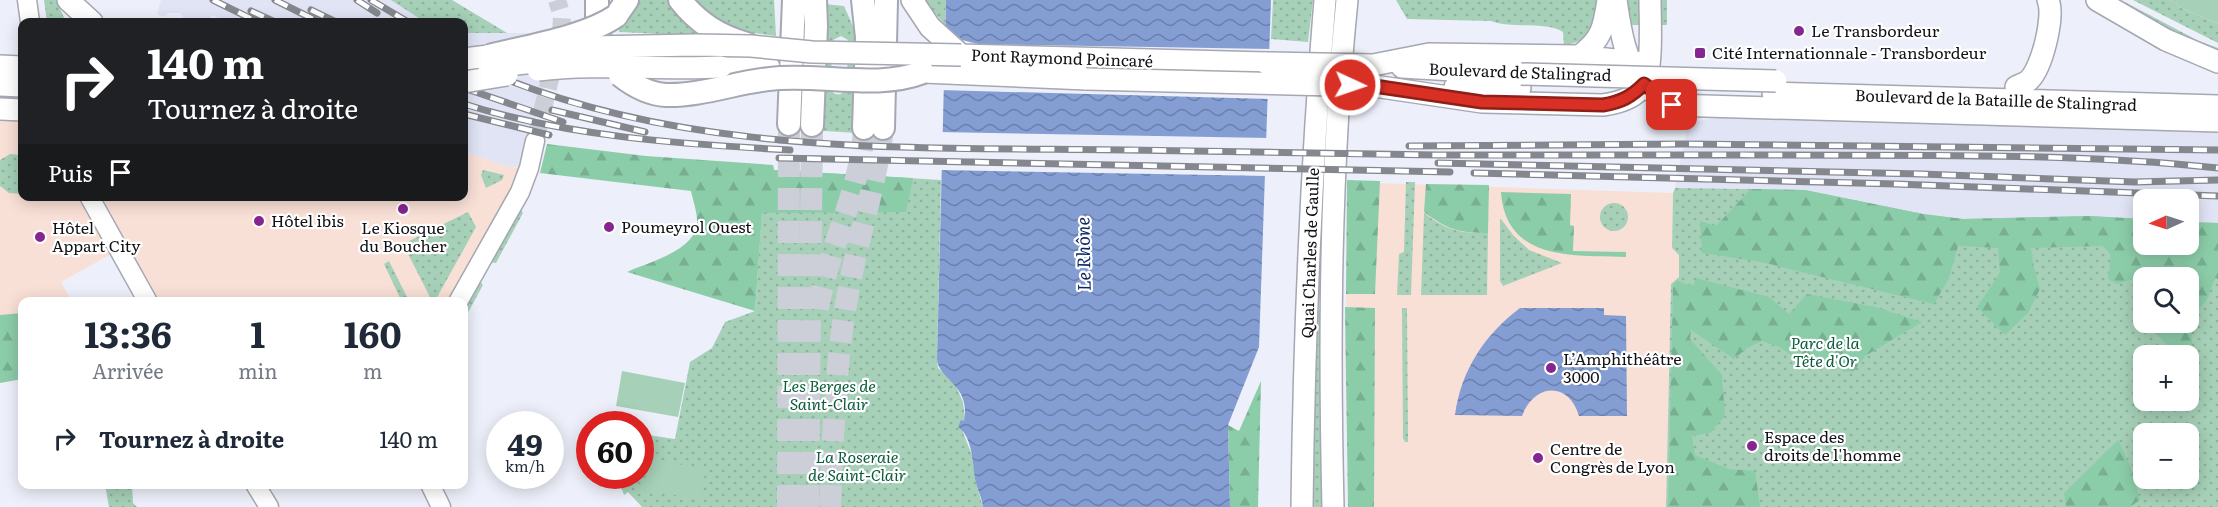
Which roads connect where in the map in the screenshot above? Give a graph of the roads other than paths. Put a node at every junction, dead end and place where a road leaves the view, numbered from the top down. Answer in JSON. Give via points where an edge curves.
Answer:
{"nodes":[{"id":1,"x":27,"y":0,"type":"edge"},
{"id":2,"x":66,"y":0,"type":"edge"},
{"id":3,"x":597,"y":0,"type":"edge"},
{"id":4,"x":680,"y":0,"type":"edge"},
{"id":5,"x":784,"y":0,"type":"edge"},
{"id":6,"x":794,"y":0,"type":"edge"},
{"id":7,"x":815,"y":0,"type":"edge"},
{"id":8,"x":856,"y":0,"type":"edge"},
{"id":9,"x":863,"y":0,"type":"edge"},
{"id":10,"x":886,"y":0,"type":"edge"},
{"id":11,"x":912,"y":0,"type":"edge"},
{"id":12,"x":1325,"y":0,"type":"edge"},
{"id":13,"x":1347,"y":0,"type":"edge"},
{"id":14,"x":1608,"y":0,"type":"edge"},
{"id":15,"x":1617,"y":0,"type":"edge"},
{"id":16,"x":1650,"y":0,"type":"edge"},
{"id":17,"x":2097,"y":0,"type":"edge"},
{"id":18,"x":2049,"y":1,"type":"edge"},
{"id":19,"x":621,"y":8,"type":"edge"},
{"id":20,"x":29,"y":18,"type":"edge"},
{"id":21,"x":73,"y":18,"type":"edge"},
{"id":22,"x":87,"y":18,"type":"edge"},
{"id":23,"x":865,"y":26,"type":"junction"},
{"id":24,"x":751,"y":46,"type":"junction"},
{"id":25,"x":812,"y":52,"type":"junction"},
{"id":26,"x":961,"y":55,"type":"junction"},
{"id":27,"x":489,"y":56,"type":"junction"},
{"id":28,"x":1569,"y":56,"type":"junction"},
{"id":29,"x":468,"y":58,"type":"edge"},
{"id":30,"x":2218,"y":62,"type":"edge"},
{"id":31,"x":1640,"y":63,"type":"junction"},
{"id":32,"x":0,"y":66,"type":"edge"},
{"id":33,"x":617,"y":66,"type":"junction"},
{"id":34,"x":18,"y":67,"type":"edge"},
{"id":35,"x":721,"y":67,"type":"junction"},
{"id":36,"x":468,"y":70,"type":"edge"},
{"id":37,"x":780,"y":70,"type":"junction"},
{"id":38,"x":922,"y":72,"type":"junction"},
{"id":39,"x":1373,"y":76,"type":"junction"},
{"id":40,"x":468,"y":81,"type":"edge"},
{"id":41,"x":1644,"y":84,"type":"junction"},
{"id":42,"x":0,"y":85,"type":"edge"},
{"id":43,"x":18,"y":86,"type":"edge"},
{"id":44,"x":1775,"y":87,"type":"junction"},
{"id":45,"x":2016,"y":87,"type":"junction"},
{"id":46,"x":2218,"y":93,"type":"edge"},
{"id":47,"x":2218,"y":106,"type":"edge"},
{"id":48,"x":0,"y":109,"type":"edge"},
{"id":49,"x":18,"y":110,"type":"edge"},
{"id":50,"x":2218,"y":121,"type":"edge"},
{"id":51,"x":789,"y":124,"type":"tunnel mouth"},
{"id":52,"x":812,"y":124,"type":"tunnel mouth"},
{"id":53,"x":536,"y":141,"type":"tunnel mouth"},
{"id":54,"x":94,"y":201,"type":"edge"},
{"id":55,"x":145,"y":297,"type":"edge"},
{"id":56,"x":461,"y":297,"type":"edge"},
{"id":57,"x":258,"y":489,"type":"edge"},
{"id":58,"x":432,"y":489,"type":"edge"},
{"id":59,"x":269,"y":507,"type":"edge"},
{"id":60,"x":441,"y":507,"type":"edge"},
{"id":61,"x":1302,"y":507,"type":"edge"},
{"id":62,"x":1333,"y":507,"type":"edge"}],
"edges":[{"from":1,"to":20,"type":"main road"},
{"from":2,"to":21,"type":"main road"},
{"from":2,"to":22,"type":"main road"},
{"from":3,"to":33,"type":"highway","via":[[599,38],[609,60]]},
{"from":4,"to":24,"type":"highway","via":[[705,26]]},
{"from":5,"to":37,"type":"highway"},
{"from":6,"to":37,"type":"highway"},
{"from":7,"to":52,"type":"highway"},
{"from":8,"to":23,"type":"highway"},
{"from":9,"to":23,"type":"highway"},
{"from":10,"to":23,"type":"highway","via":[[874,128]]},
{"from":11,"to":26,"type":"main road","via":[[930,27]]},
{"from":12,"to":61,"type":"main road","name":"Quai Charles de Gaulle","via":[[1312,186]]},
{"from":13,"to":62,"type":"main road","name":"Quai Charles de Gaulle","via":[[1330,301]]},
{"from":14,"to":28,"type":"main road","via":[[1603,29],[1594,46]]},
{"from":15,"to":31,"type":"main road","via":[[1625,46]]},
{"from":16,"to":31,"type":"main road"},
{"from":17,"to":30,"type":"main road","via":[[2166,40]]},
{"from":18,"to":45,"type":"main road","via":[[2046,40],[2037,66],[2029,80]]},
{"from":19,"to":27,"type":"highway","bridge":true,"via":[[604,25],[588,31]]},
{"from":24,"to":25,"type":"main road","name":"Pont Raymond Poincaré","bridge":true},
{"from":24,"to":27,"type":"main road","name":"Pont Raymond Poincaré","bridge":true,"via":[[623,46]]},
{"from":25,"to":26,"type":"main road","name":"Pont Raymond Poincaré","bridge":true},
{"from":25,"to":33,"type":"main road","bridge":true},
{"from":26,"to":39,"type":"main road","name":"Pont Raymond Poincaré","bridge":true},
{"from":27,"to":29,"type":"main road","name":"Pont Raymond Poincaré","bridge":true},
{"from":28,"to":31,"type":"main road"},
{"from":28,"to":39,"type":"main road","via":[[1429,54]]},
{"from":31,"to":41,"type":"main road"},
{"from":32,"to":34,"type":"main road"},
{"from":33,"to":35,"type":"main road","bridge":true},
{"from":33,"to":36,"type":"main road","bridge":true,"via":[[540,61]]},
{"from":33,"to":38,"type":"highway","bridge":true,"via":[[643,90],[665,95],[779,78],[897,80]]},
{"from":35,"to":37,"type":"main road","name":"Pont Raymond Poincaré"},
{"from":35,"to":40,"type":"main road","bridge":true,"via":[[579,66]]},
{"from":37,"to":38,"type":"main road","name":"Pont Raymond Poincaré"},
{"from":37,"to":51,"type":"highway"},
{"from":38,"to":39,"type":"main road","name":"Pont Raymond Poincaré","bridge":true,"via":[[1086,79]]},
{"from":39,"to":41,"type":"main road","via":[[1482,102],[1603,105],[1633,95]]},
{"from":39,"to":44,"type":"main road","name":"Boulevard de Stalingrad","bridge":true,"via":[[1521,74]]},
{"from":41,"to":50,"type":"main road","via":[[1672,105]]},
{"from":42,"to":43,"type":"main road"},
{"from":44,"to":45,"type":"main road","name":"Boulevard de la Bataille de Stalingrad"},
{"from":44,"to":47,"type":"main road","name":"Boulevard de la Bataille de Stalingrad"},
{"from":45,"to":46,"type":"main road","name":"Boulevard de la Bataille de Stalingrad"},
{"from":48,"to":49,"type":"main road"},
{"from":53,"to":56,"type":"main road","via":[[520,192]]},
{"from":54,"to":55,"type":"main road"},
{"from":57,"to":59,"type":"main road"},
{"from":58,"to":60,"type":"main road"}]}
